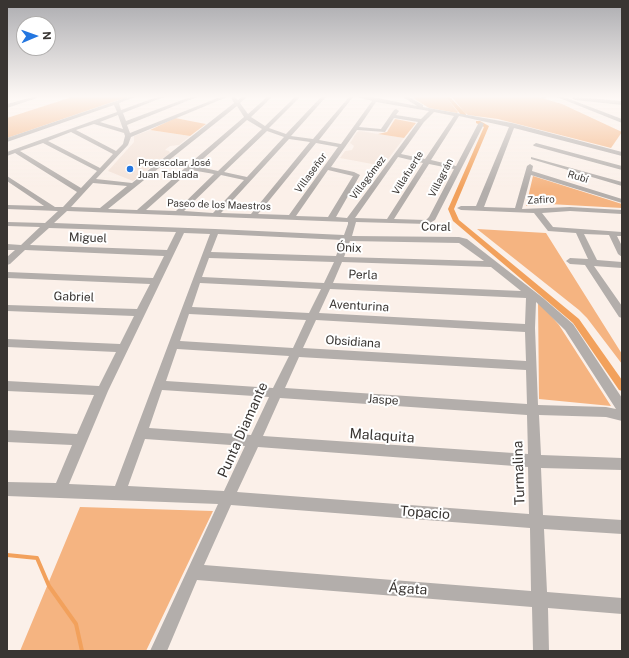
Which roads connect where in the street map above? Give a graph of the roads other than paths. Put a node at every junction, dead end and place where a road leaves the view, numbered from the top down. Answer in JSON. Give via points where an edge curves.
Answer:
{"nodes":[{"id":1,"x":42,"y":128,"type":"edge"},
{"id":2,"x":79,"y":128,"type":"edge"},
{"id":3,"x":110,"y":128,"type":"edge"},
{"id":4,"x":124,"y":128,"type":"edge"},
{"id":5,"x":143,"y":128,"type":"edge"},
{"id":6,"x":206,"y":128,"type":"edge"},
{"id":7,"x":235,"y":128,"type":"edge"},
{"id":8,"x":265,"y":128,"type":"joint"},
{"id":9,"x":296,"y":128,"type":"edge"},
{"id":10,"x":325,"y":128,"type":"edge"},
{"id":11,"x":356,"y":128,"type":"joint"},
{"id":12,"x":385,"y":128,"type":"edge"},
{"id":13,"x":418,"y":128,"type":"edge"},
{"id":14,"x":449,"y":128,"type":"edge"},
{"id":15,"x":479,"y":128,"type":"edge"},
{"id":16,"x":511,"y":128,"type":"edge"},
{"id":17,"x":521,"y":128,"type":"edge"},
{"id":18,"x":72,"y":130,"type":"junction"},
{"id":19,"x":540,"y":133,"type":"junction"},
{"id":20,"x":127,"y":134,"type":"junction"},
{"id":21,"x":288,"y":137,"type":"junction"},
{"id":22,"x":7,"y":140,"type":"edge"},
{"id":23,"x":44,"y":140,"type":"junction"},
{"id":24,"x":314,"y":141,"type":"junction"},
{"id":25,"x":536,"y":145,"type":"junction"},
{"id":26,"x":343,"y":146,"type":"junction"},
{"id":27,"x":15,"y":151,"type":"junction"},
{"id":28,"x":7,"y":154,"type":"edge"},
{"id":29,"x":117,"y":154,"type":"junction"},
{"id":30,"x":622,"y":154,"type":"edge"},
{"id":31,"x":397,"y":155,"type":"junction"},
{"id":32,"x":533,"y":158,"type":"junction"},
{"id":33,"x":427,"y":161,"type":"junction"},
{"id":34,"x":162,"y":162,"type":"junction"},
{"id":35,"x":189,"y":168,"type":"junction"},
{"id":36,"x":327,"y":168,"type":"junction"},
{"id":37,"x":458,"y":168,"type":"junction"},
{"id":38,"x":622,"y":168,"type":"edge"},
{"id":39,"x":101,"y":171,"type":"junction"},
{"id":40,"x":529,"y":172,"type":"junction"},
{"id":41,"x":219,"y":173,"type":"junction"},
{"id":42,"x":7,"y":178,"type":"edge"},
{"id":43,"x":249,"y":179,"type":"junction"},
{"id":44,"x":91,"y":181,"type":"junction"},
{"id":45,"x":622,"y":184,"type":"edge"},
{"id":46,"x":134,"y":185,"type":"junction"},
{"id":47,"x":81,"y":191,"type":"junction"},
{"id":48,"x":622,"y":200,"type":"edge"},
{"id":49,"x":7,"y":207,"type":"edge"},
{"id":50,"x":461,"y":208,"type":"dead end"},
{"id":51,"x":52,"y":209,"type":"junction"},
{"id":52,"x":65,"y":209,"type":"junction"},
{"id":53,"x":479,"y":209,"type":"junction"},
{"id":54,"x":102,"y":210,"type":"junction"},
{"id":55,"x":536,"y":210,"type":"junction"},
{"id":56,"x":518,"y":211,"type":"junction"},
{"id":57,"x":139,"y":212,"type":"junction"},
{"id":58,"x":622,"y":212,"type":"edge"},
{"id":59,"x":178,"y":213,"type":"junction"},
{"id":60,"x":216,"y":214,"type":"junction"},
{"id":61,"x":253,"y":216,"type":"junction"},
{"id":62,"x":291,"y":218,"type":"junction"},
{"id":63,"x":331,"y":219,"type":"junction"},
{"id":64,"x":351,"y":220,"type":"junction"},
{"id":65,"x":389,"y":221,"type":"junction"},
{"id":66,"x":430,"y":221,"type":"joint"},
{"id":67,"x":7,"y":224,"type":"edge"},
{"id":68,"x":48,"y":225,"type":"junction"},
{"id":69,"x":181,"y":230,"type":"junction"},
{"id":70,"x":215,"y":231,"type":"junction"},
{"id":71,"x":579,"y":231,"type":"junction"},
{"id":72,"x":612,"y":234,"type":"junction"},
{"id":73,"x":622,"y":234,"type":"edge"},
{"id":74,"x":348,"y":238,"type":"junction"},
{"id":75,"x":7,"y":247,"type":"edge"},
{"id":76,"x":23,"y":247,"type":"junction"},
{"id":77,"x":169,"y":253,"type":"junction"},
{"id":78,"x":622,"y":254,"type":"edge"},
{"id":79,"x":206,"y":255,"type":"junction"},
{"id":80,"x":339,"y":260,"type":"junction"},
{"id":81,"x":570,"y":261,"type":"dead end"},
{"id":82,"x":7,"y":262,"type":"edge"},
{"id":83,"x":591,"y":262,"type":"junction"},
{"id":84,"x":492,"y":264,"type":"junction"},
{"id":85,"x":622,"y":265,"type":"edge"},
{"id":86,"x":7,"y":275,"type":"edge"},
{"id":87,"x":197,"y":280,"type":"junction"},
{"id":88,"x":155,"y":281,"type":"junction"},
{"id":89,"x":326,"y":286,"type":"junction"},
{"id":90,"x":526,"y":291,"type":"junction"},
{"id":91,"x":7,"y":308,"type":"edge"},
{"id":92,"x":186,"y":310,"type":"junction"},
{"id":93,"x":140,"y":313,"type":"junction"},
{"id":94,"x":622,"y":314,"type":"edge"},
{"id":95,"x":312,"y":317,"type":"junction"},
{"id":96,"x":530,"y":328,"type":"junction"},
{"id":97,"x":7,"y":343,"type":"edge"},
{"id":98,"x":174,"y":346,"type":"junction"},
{"id":99,"x":123,"y":348,"type":"junction"},
{"id":100,"x":296,"y":351,"type":"junction"},
{"id":101,"x":532,"y":366,"type":"junction"},
{"id":102,"x":159,"y":385,"type":"junction"},
{"id":103,"x":7,"y":386,"type":"edge"},
{"id":104,"x":102,"y":391,"type":"junction"},
{"id":105,"x":276,"y":393,"type":"junction"},
{"id":106,"x":622,"y":408,"type":"edge"},
{"id":107,"x":532,"y":410,"type":"junction"},
{"id":108,"x":622,"y":416,"type":"edge"},
{"id":109,"x":141,"y":433,"type":"junction"},
{"id":110,"x":7,"y":436,"type":"edge"},
{"id":111,"x":80,"y":440,"type":"junction"},
{"id":112,"x":254,"y":442,"type":"junction"},
{"id":113,"x":535,"y":461,"type":"junction"},
{"id":114,"x":622,"y":464,"type":"edge"},
{"id":115,"x":7,"y":488,"type":"edge"},
{"id":116,"x":60,"y":490,"type":"junction"},
{"id":117,"x":119,"y":492,"type":"junction"},
{"id":118,"x":229,"y":498,"type":"junction"},
{"id":119,"x":537,"y":522,"type":"junction"},
{"id":120,"x":622,"y":527,"type":"edge"},
{"id":121,"x":193,"y":572,"type":"junction"},
{"id":122,"x":540,"y":599,"type":"junction"},
{"id":123,"x":622,"y":606,"type":"edge"},
{"id":124,"x":158,"y":651,"type":"edge"},
{"id":125,"x":541,"y":651,"type":"edge"}],
"edges":[{"from":1,"to":22,"type":"street"},
{"from":2,"to":18,"type":"street"},
{"from":3,"to":20,"type":"street"},
{"from":4,"to":20,"type":"street"},
{"from":5,"to":20,"type":"street"},
{"from":6,"to":34,"type":"street"},
{"from":7,"to":35,"type":"street"},
{"from":8,"to":21,"type":"street"},
{"from":8,"to":41,"type":"street"},
{"from":9,"to":21,"type":"street"},
{"from":10,"to":24,"type":"street"},
{"from":11,"to":12,"type":"street","via":[[383,131]]},
{"from":11,"to":26,"type":"street","name":"Villaseñor"},
{"from":13,"to":31,"type":"street","name":"Villagómez"},
{"from":14,"to":33,"type":"street","name":"Villafuerte"},
{"from":15,"to":37,"type":"street","name":"Villagrán"},
{"from":16,"to":53,"type":"street"},
{"from":17,"to":19,"type":"street"},
{"from":18,"to":23,"type":"street"},
{"from":18,"to":29,"type":"street"},
{"from":19,"to":25,"type":"street"},
{"from":19,"to":30,"type":"street"},
{"from":20,"to":29,"type":"street","via":[[127,142]]},
{"from":21,"to":24,"type":"street"},
{"from":21,"to":43,"type":"street"},
{"from":23,"to":27,"type":"street"},
{"from":23,"to":39,"type":"street"},
{"from":24,"to":26,"type":"street"},
{"from":24,"to":61,"type":"street"},
{"from":25,"to":32,"type":"street"},
{"from":25,"to":38,"type":"street"},
{"from":26,"to":36,"type":"street","name":"Villaseñor"},
{"from":27,"to":28,"type":"street"},
{"from":27,"to":47,"type":"street"},
{"from":29,"to":39,"type":"street"},
{"from":31,"to":33,"type":"street"},
{"from":31,"to":64,"type":"street","name":"Villagómez","via":[[351,216]]},
{"from":32,"to":40,"type":"street"},
{"from":32,"to":45,"type":"street"},
{"from":33,"to":37,"type":"street"},
{"from":33,"to":65,"type":"street","name":"Villafuerte"},
{"from":34,"to":35,"type":"street"},
{"from":34,"to":46,"type":"street"},
{"from":35,"to":41,"type":"street"},
{"from":35,"to":57,"type":"street"},
{"from":36,"to":62,"type":"street","name":"Villaseñor"},
{"from":36,"to":63,"type":"street","via":[[356,175]]},
{"from":37,"to":66,"type":"street","name":"Villagrán"},
{"from":39,"to":44,"type":"street"},
{"from":40,"to":48,"type":"street","name":"Rubí"},
{"from":40,"to":56,"type":"street"},
{"from":41,"to":43,"type":"street"},
{"from":41,"to":59,"type":"street"},
{"from":42,"to":51,"type":"street"},
{"from":43,"to":60,"type":"street"},
{"from":44,"to":46,"type":"street"},
{"from":44,"to":47,"type":"street"},
{"from":46,"to":54,"type":"street"},
{"from":47,"to":52,"type":"street"},
{"from":49,"to":51,"type":"street","name":"Paseo de los Maestros"},
{"from":50,"to":53,"type":"street","name":"Zafiro"},
{"from":51,"to":52,"type":"street","name":"Paseo de los Maestros"},
{"from":52,"to":54,"type":"street","name":"Paseo de los Maestros"},
{"from":52,"to":68,"type":"street"},
{"from":53,"to":56,"type":"street","name":"Zafiro"},
{"from":54,"to":57,"type":"street","name":"Paseo de los Maestros"},
{"from":55,"to":56,"type":"street","name":"Zafiro"},
{"from":55,"to":58,"type":"street","name":"Zafiro"},
{"from":55,"to":71,"type":"street","via":[[551,229]]},
{"from":57,"to":59,"type":"street","name":"Paseo de los Maestros"},
{"from":59,"to":60,"type":"street","name":"Paseo de los Maestros"},
{"from":60,"to":61,"type":"street","name":"Paseo de los Maestros"},
{"from":61,"to":62,"type":"street","name":"Paseo de los Maestros"},
{"from":62,"to":63,"type":"street","name":"Paseo de los Maestros"},
{"from":63,"to":64,"type":"street","name":"Paseo de los Maestros"},
{"from":64,"to":65,"type":"street","name":"Paseo de los Maestros"},
{"from":64,"to":74,"type":"street","name":"Punta Diamante"},
{"from":65,"to":66,"type":"street","name":"Paseo de los Maestros"},
{"from":67,"to":68,"type":"street","name":"Coral"},
{"from":68,"to":69,"type":"street","name":"Coral"},
{"from":68,"to":76,"type":"street"},
{"from":69,"to":70,"type":"street","name":"Coral"},
{"from":69,"to":77,"type":"street"},
{"from":70,"to":74,"type":"street","name":"Coral"},
{"from":70,"to":79,"type":"street"},
{"from":71,"to":72,"type":"street"},
{"from":71,"to":83,"type":"street"},
{"from":72,"to":73,"type":"street"},
{"from":72,"to":78,"type":"street"},
{"from":74,"to":80,"type":"street","name":"Punta Diamante"},
{"from":74,"to":84,"type":"street","name":"Coral","via":[[459,240],[464,241]]},
{"from":75,"to":76,"type":"street","name":"Miguel"},
{"from":76,"to":77,"type":"street","name":"Miguel"},
{"from":76,"to":82,"type":"street"},
{"from":77,"to":88,"type":"street"},
{"from":79,"to":80,"type":"street","name":"Ónix"},
{"from":79,"to":87,"type":"street"},
{"from":80,"to":84,"type":"street","name":"Ónix"},
{"from":80,"to":89,"type":"street","name":"Punta Diamante"},
{"from":81,"to":83,"type":"street"},
{"from":83,"to":85,"type":"street"},
{"from":83,"to":94,"type":"street"},
{"from":84,"to":90,"type":"street","name":"Coral"},
{"from":86,"to":88,"type":"street"},
{"from":87,"to":89,"type":"street","name":"Perla"},
{"from":87,"to":92,"type":"street"},
{"from":88,"to":93,"type":"street"},
{"from":89,"to":90,"type":"street","name":"Perla"},
{"from":89,"to":95,"type":"street","name":"Punta Diamante"},
{"from":90,"to":96,"type":"street","name":"Turmalina","via":[[531,299]]},
{"from":90,"to":106,"type":"street","name":"Coral","via":[[540,300],[569,327]]},
{"from":91,"to":93,"type":"street","name":"Gabriel"},
{"from":92,"to":95,"type":"street","name":"Aventurina"},
{"from":92,"to":98,"type":"street"},
{"from":93,"to":99,"type":"street"},
{"from":95,"to":96,"type":"street","name":"Aventurina"},
{"from":95,"to":100,"type":"street","name":"Punta Diamante"},
{"from":96,"to":101,"type":"street","name":"Turmalina"},
{"from":97,"to":99,"type":"street"},
{"from":98,"to":100,"type":"street","name":"Obsidiana"},
{"from":98,"to":102,"type":"street"},
{"from":99,"to":104,"type":"street"},
{"from":100,"to":101,"type":"street","name":"Obsidiana"},
{"from":100,"to":105,"type":"street","name":"Punta Diamante"},
{"from":101,"to":107,"type":"street","name":"Turmalina"},
{"from":102,"to":105,"type":"street","name":"Jaspe"},
{"from":102,"to":109,"type":"street"},
{"from":103,"to":104,"type":"street"},
{"from":104,"to":111,"type":"street"},
{"from":105,"to":107,"type":"street","name":"Jaspe"},
{"from":105,"to":112,"type":"street","name":"Punta Diamante"},
{"from":107,"to":108,"type":"street","name":"Jaspe","via":[[606,412]]},
{"from":107,"to":113,"type":"street","name":"Turmalina"},
{"from":109,"to":112,"type":"street","name":"Malaquita"},
{"from":109,"to":117,"type":"street"},
{"from":110,"to":111,"type":"street"},
{"from":111,"to":116,"type":"street"},
{"from":112,"to":113,"type":"street","name":"Malaquita"},
{"from":112,"to":118,"type":"street","name":"Punta Diamante"},
{"from":113,"to":114,"type":"street","name":"Malaquita"},
{"from":113,"to":119,"type":"street","name":"Turmalina"},
{"from":115,"to":116,"type":"street","name":"Topacio"},
{"from":116,"to":117,"type":"street","name":"Topacio"},
{"from":117,"to":118,"type":"street","name":"Topacio"},
{"from":118,"to":119,"type":"street","name":"Topacio"},
{"from":118,"to":121,"type":"street","name":"Punta Diamante"},
{"from":119,"to":120,"type":"street","name":"Topacio"},
{"from":119,"to":122,"type":"street","name":"Turmalina"},
{"from":121,"to":122,"type":"street","name":"Ágata"},
{"from":121,"to":124,"type":"street","name":"Punta Diamante"},
{"from":122,"to":123,"type":"street","name":"Ágata"},
{"from":122,"to":125,"type":"street","name":"Turmalina"}]}
